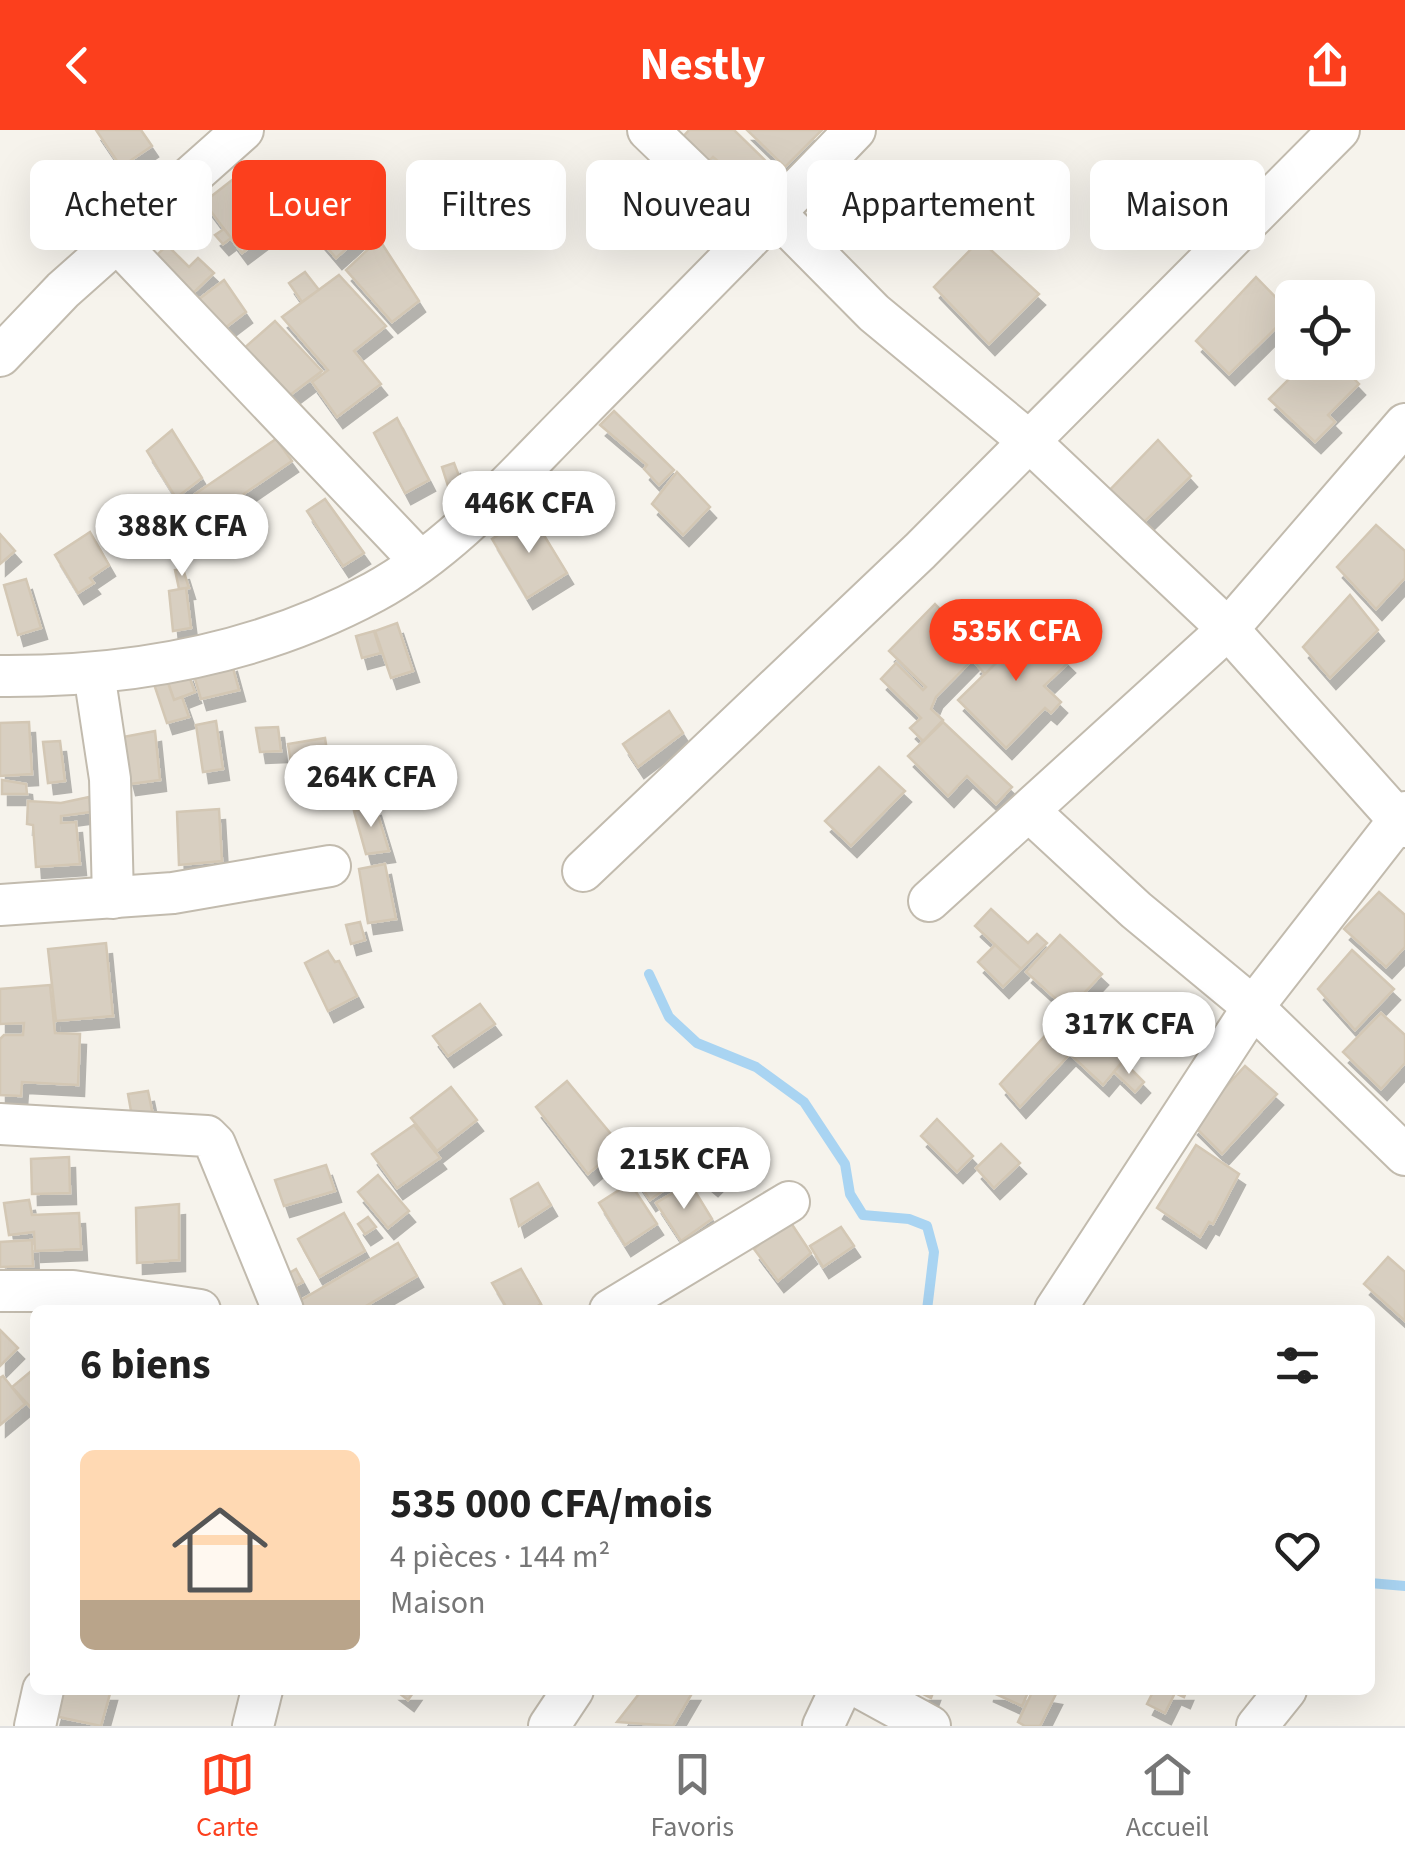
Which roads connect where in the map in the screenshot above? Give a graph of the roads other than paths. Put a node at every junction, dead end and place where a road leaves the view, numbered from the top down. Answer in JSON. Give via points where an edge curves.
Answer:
{"nodes":[{"id":1,"x":648,"y":130,"type":"edge"},
{"id":2,"x":856,"y":130,"type":"edge"},
{"id":3,"x":1338,"y":130,"type":"edge"},
{"id":4,"x":233,"y":133,"type":"edge"},
{"id":5,"x":204,"y":160,"type":"edge"},
{"id":6,"x":679,"y":160,"type":"edge"},
{"id":7,"x":787,"y":202,"type":"edge"},
{"id":8,"x":787,"y":224,"type":"edge"},
{"id":9,"x":109,"y":250,"type":"edge"},
{"id":10,"x":125,"y":250,"type":"edge"},
{"id":11,"x":739,"y":250,"type":"edge"},
{"id":12,"x":0,"y":356,"type":"edge"},
{"id":13,"x":1405,"y":424,"type":"edge"},
{"id":14,"x":1030,"y":442,"type":"junction"},
{"id":15,"x":418,"y":560,"type":"junction"},
{"id":16,"x":1228,"y":629,"type":"junction"},
{"id":17,"x":94,"y":673,"type":"junction"},
{"id":18,"x":0,"y":676,"type":"edge"},
{"id":19,"x":1028,"y":811,"type":"junction"},
{"id":20,"x":1402,"y":820,"type":"edge"},
{"id":21,"x":330,"y":866,"type":"dead end"},
{"id":22,"x":583,"y":871,"type":"dead end"},
{"id":23,"x":113,"y":898,"type":"junction"},
{"id":24,"x":929,"y":901,"type":"dead end"},
{"id":25,"x":0,"y":905,"type":"edge"},
{"id":26,"x":1252,"y":1006,"type":"junction"},
{"id":27,"x":0,"y":1124,"type":"edge"},
{"id":28,"x":1405,"y":1154,"type":"edge"},
{"id":29,"x":789,"y":1202,"type":"dead end"},
{"id":30,"x":0,"y":1291,"type":"edge"},
{"id":31,"x":166,"y":1305,"type":"edge"},
{"id":32,"x":281,"y":1305,"type":"edge"},
{"id":33,"x":618,"y":1305,"type":"edge"},
{"id":34,"x":1059,"y":1305,"type":"edge"},
{"id":35,"x":42,"y":1695,"type":"edge"},
{"id":36,"x":261,"y":1695,"type":"edge"},
{"id":37,"x":570,"y":1695,"type":"edge"},
{"id":38,"x":838,"y":1695,"type":"edge"},
{"id":39,"x":873,"y":1695,"type":"edge"},
{"id":40,"x":1282,"y":1695,"type":"edge"},
{"id":41,"x":35,"y":1726,"type":"edge"},
{"id":42,"x":253,"y":1726,"type":"edge"},
{"id":43,"x":549,"y":1726,"type":"edge"},
{"id":44,"x":823,"y":1726,"type":"edge"},
{"id":45,"x":930,"y":1726,"type":"edge"},
{"id":46,"x":1257,"y":1726,"type":"edge"}],
"edges":[{"from":1,"to":6,"type":"street"},
{"from":2,"to":7,"type":"street"},
{"from":3,"to":14,"type":"street"},
{"from":4,"to":5,"type":"street"},
{"from":8,"to":14,"type":"street","via":[[874,312]]},
{"from":9,"to":12,"type":"street"},
{"from":10,"to":15,"type":"street"},
{"from":11,"to":15,"type":"street","via":[[466,525]]},
{"from":13,"to":16,"type":"street"},
{"from":14,"to":16,"type":"street"},
{"from":14,"to":22,"type":"street"},
{"from":15,"to":17,"type":"street","via":[[378,590],[253,643]]},
{"from":16,"to":19,"type":"street"},
{"from":16,"to":20,"type":"street"},
{"from":17,"to":18,"type":"street"},
{"from":17,"to":23,"type":"street","via":[[110,779]]},
{"from":19,"to":24,"type":"street"},
{"from":19,"to":26,"type":"street"},
{"from":20,"to":26,"type":"street"},
{"from":21,"to":23,"type":"street"},
{"from":23,"to":25,"type":"street"},
{"from":26,"to":28,"type":"street"},
{"from":26,"to":34,"type":"street"},
{"from":27,"to":32,"type":"street","via":[[207,1136]]},
{"from":29,"to":33,"type":"street"},
{"from":30,"to":31,"type":"street","via":[[72,1291]]},
{"from":35,"to":41,"type":"street"},
{"from":36,"to":42,"type":"street"},
{"from":37,"to":43,"type":"street"},
{"from":38,"to":44,"type":"street"},
{"from":39,"to":45,"type":"street"},
{"from":40,"to":46,"type":"street"}]}
